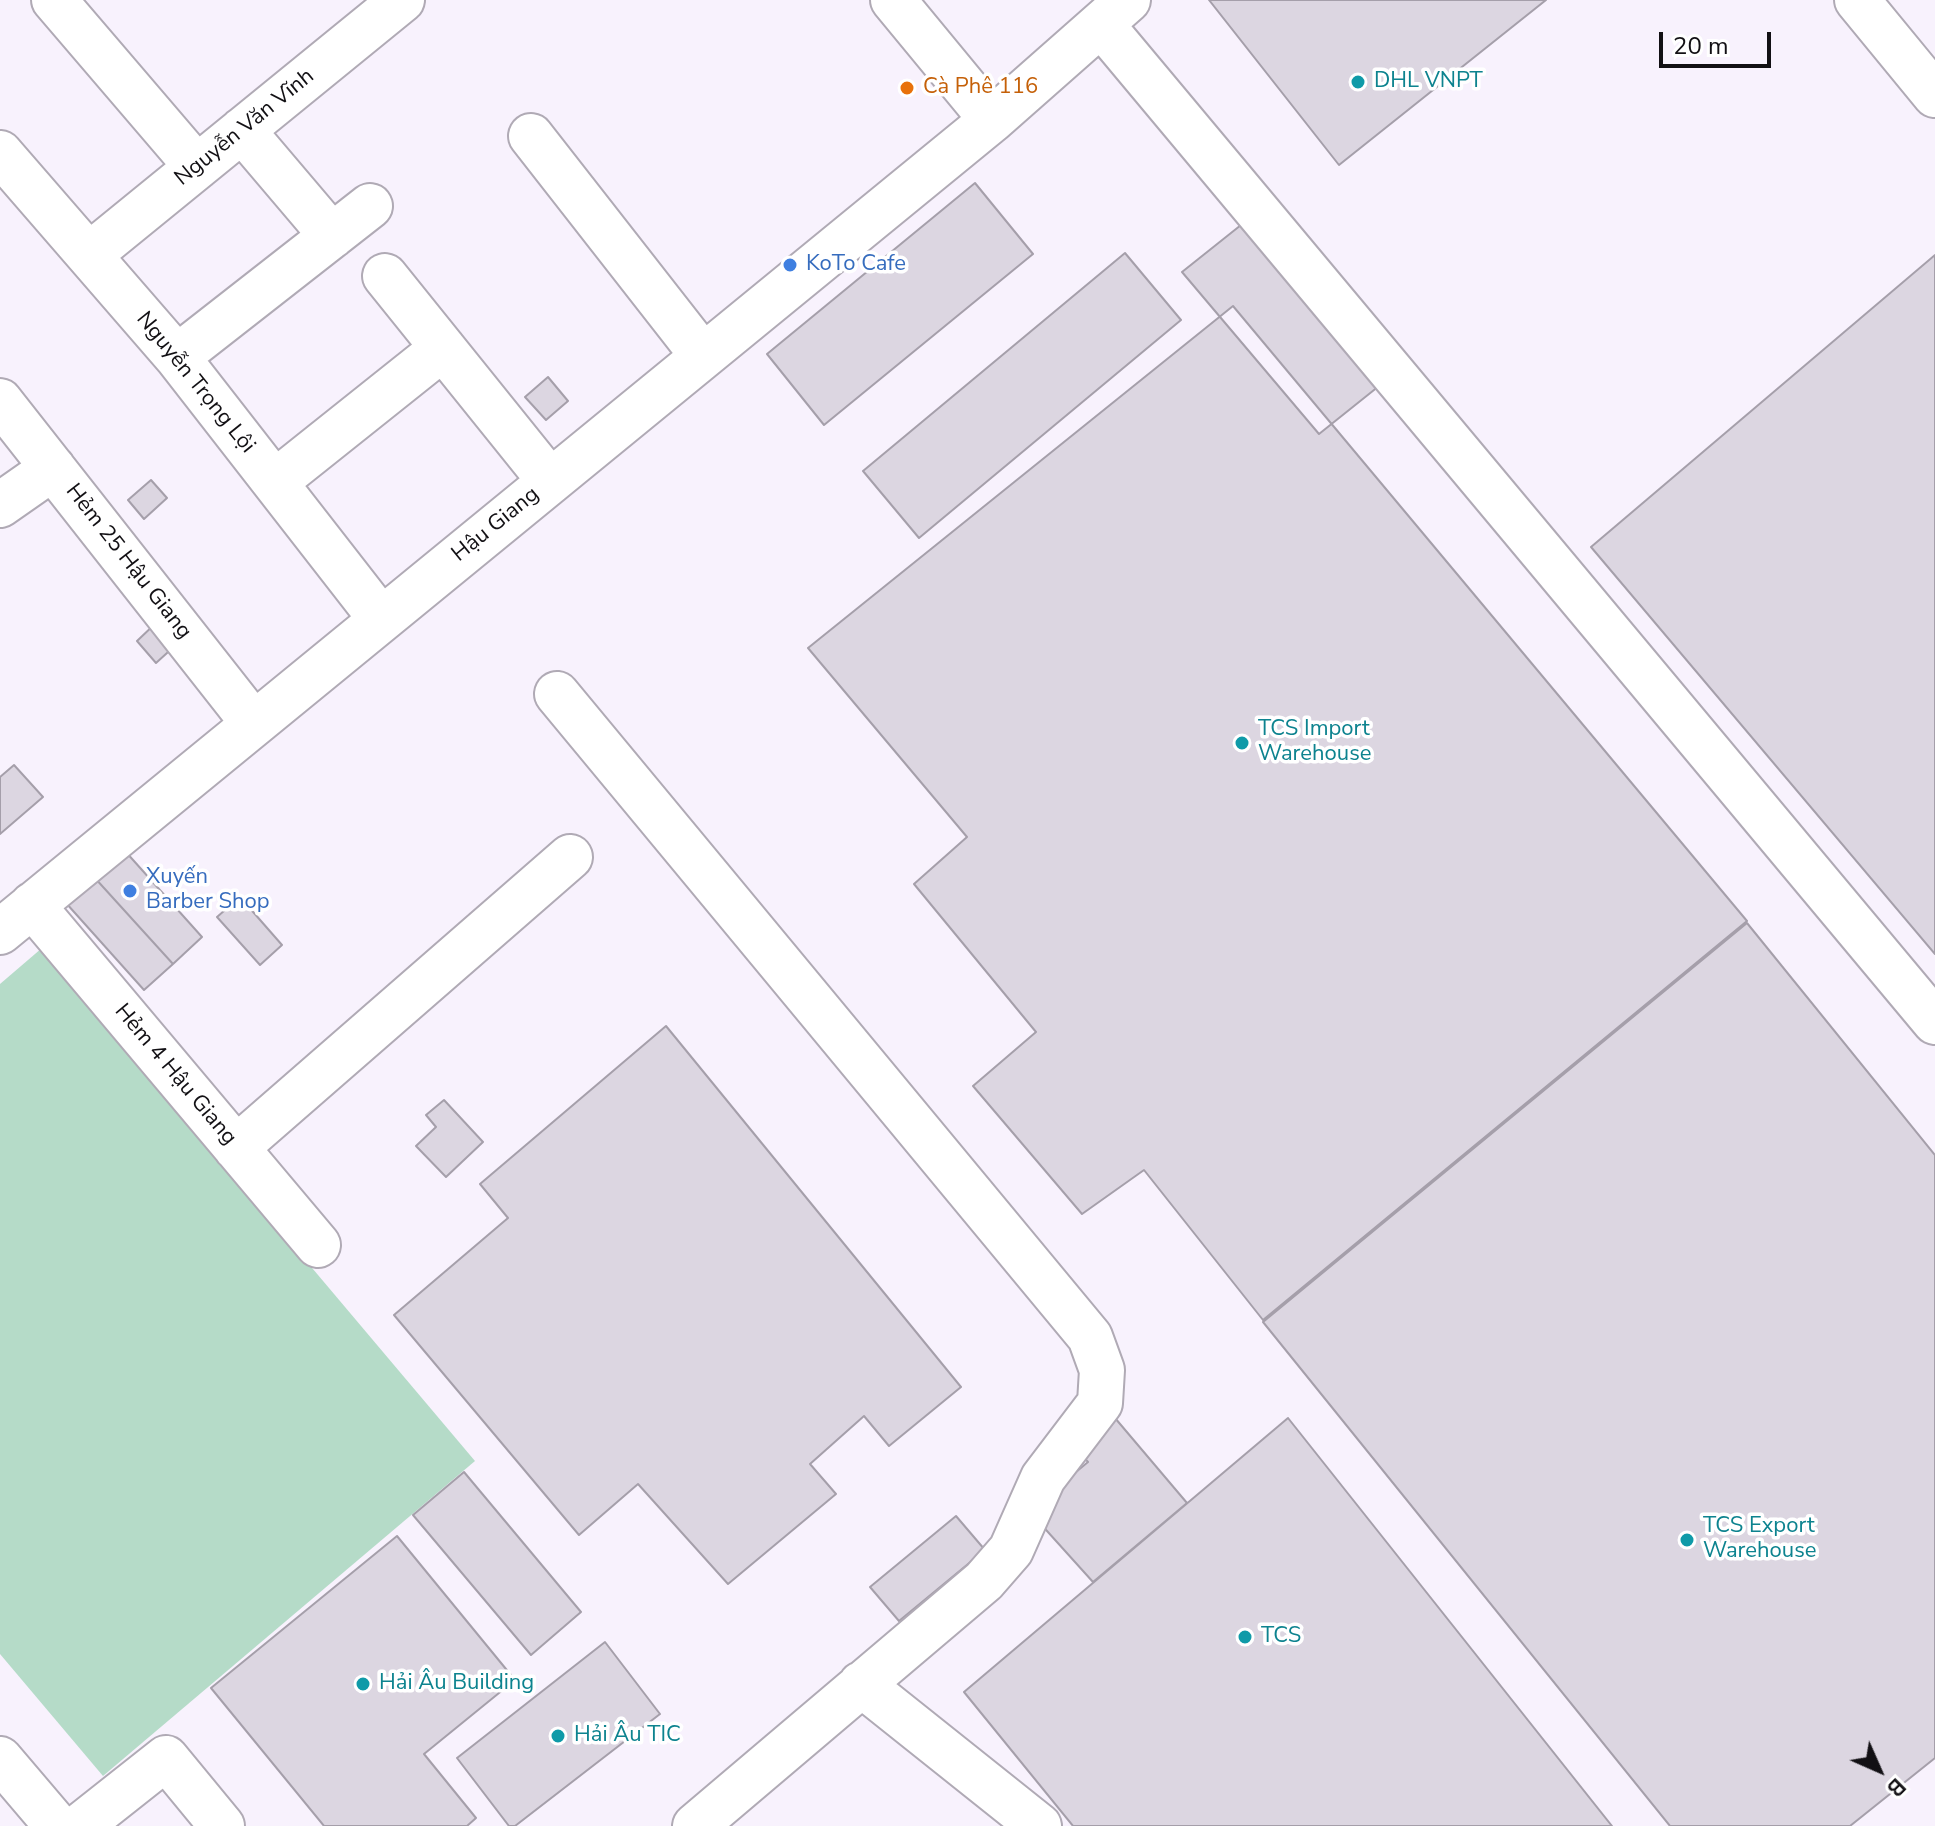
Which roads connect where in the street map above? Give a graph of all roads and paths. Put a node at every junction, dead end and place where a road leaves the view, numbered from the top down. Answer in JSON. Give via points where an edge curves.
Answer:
{"nodes":[{"id":1,"x":54,"y":0,"type":"edge"},
{"id":2,"x":893,"y":0,"type":"edge"},
{"id":3,"x":1857,"y":0,"type":"edge"},
{"id":4,"x":394,"y":2,"type":"edge"},
{"id":5,"x":1114,"y":12,"type":"edge"},
{"id":6,"x":1935,"y":95,"type":"edge"},
{"id":7,"x":992,"y":120,"type":"junction"},
{"id":8,"x":242,"y":130,"type":"junction"},
{"id":9,"x":531,"y":136,"type":"dead end"},
{"id":10,"x":0,"y":153,"type":"edge"},
{"id":11,"x":197,"y":167,"type":"junction"},
{"id":12,"x":370,"y":206,"type":"dead end"},
{"id":13,"x":332,"y":236,"type":"junction"},
{"id":14,"x":89,"y":255,"type":"junction"},
{"id":15,"x":385,"y":276,"type":"dead end"},
{"id":16,"x":443,"y":348,"type":"junction"},
{"id":17,"x":703,"y":356,"type":"junction"},
{"id":18,"x":177,"y":357,"type":"junction"},
{"id":19,"x":0,"y":401,"type":"edge"},
{"id":20,"x":53,"y":468,"type":"junction"},
{"id":21,"x":550,"y":481,"type":"junction"},
{"id":22,"x":275,"y":482,"type":"junction"},
{"id":23,"x":0,"y":505,"type":"edge"},
{"id":24,"x":381,"y":619,"type":"junction"},
{"id":25,"x":557,"y":694,"type":"dead end"},
{"id":26,"x":254,"y":724,"type":"junction"},
{"id":27,"x":570,"y":857,"type":"dead end"},
{"id":28,"x":16,"y":918,"type":"edge"},
{"id":29,"x":1935,"y":1022,"type":"edge"},
{"id":30,"x":236,"y":1148,"type":"junction"},
{"id":31,"x":318,"y":1245,"type":"dead end"},
{"id":32,"x":861,"y":1684,"type":"junction"},
{"id":33,"x":0,"y":1759,"type":"edge"},
{"id":34,"x":57,"y":1826,"type":"edge"},
{"id":35,"x":80,"y":1826,"type":"edge"},
{"id":36,"x":222,"y":1826,"type":"edge"},
{"id":37,"x":695,"y":1826,"type":"edge"},
{"id":38,"x":1039,"y":1826,"type":"edge"}],
"edges":[{"from":1,"to":11,"type":"street"},
{"from":2,"to":7,"type":"street"},
{"from":3,"to":6,"type":"street"},
{"from":4,"to":8,"type":"street","name":"Nguyễn Văn Vĩnh"},
{"from":5,"to":7,"type":"street","name":"Hậu Giang"},
{"from":5,"to":29,"type":"street"},
{"from":7,"to":17,"type":"street","name":"Hậu Giang"},
{"from":8,"to":11,"type":"street","name":"Nguyễn Văn Vĩnh"},
{"from":8,"to":13,"type":"street"},
{"from":9,"to":17,"type":"street"},
{"from":10,"to":14,"type":"street","name":"Nguyễn Trọng Lội"},
{"from":11,"to":14,"type":"street","name":"Nguyễn Văn Vĩnh"},
{"from":12,"to":13,"type":"street"},
{"from":13,"to":18,"type":"street"},
{"from":14,"to":18,"type":"street","name":"Nguyễn Trọng Lội"},
{"from":15,"to":16,"type":"street"},
{"from":16,"to":21,"type":"street"},
{"from":16,"to":22,"type":"street"},
{"from":17,"to":21,"type":"street","name":"Hậu Giang"},
{"from":18,"to":22,"type":"street","name":"Nguyễn Trọng Lội"},
{"from":19,"to":20,"type":"street","name":"Hẻm 25 Hậu Giang"},
{"from":20,"to":23,"type":"street"},
{"from":20,"to":26,"type":"street","name":"Hẻm 25 Hậu Giang"},
{"from":21,"to":24,"type":"street","name":"Hậu Giang"},
{"from":22,"to":24,"type":"street","name":"Nguyễn Trọng Lội"},
{"from":24,"to":26,"type":"street","name":"Hậu Giang"},
{"from":25,"to":32,"type":"street","via":[[1090,1337],[1102,1370],[1100,1403],[1043,1478],[1011,1550],[984,1581]]},
{"from":26,"to":28,"type":"street","name":"Hậu Giang"},
{"from":27,"to":30,"type":"street"},
{"from":28,"to":30,"type":"street","name":"Hẻm 4 Hậu Giang"},
{"from":30,"to":31,"type":"street","name":"Hẻm 4 Hậu Giang"},
{"from":32,"to":37,"type":"street"},
{"from":32,"to":38,"type":"street"},
{"from":33,"to":34,"type":"street"},
{"from":35,"to":36,"type":"street","via":[[166,1758]]}]}
